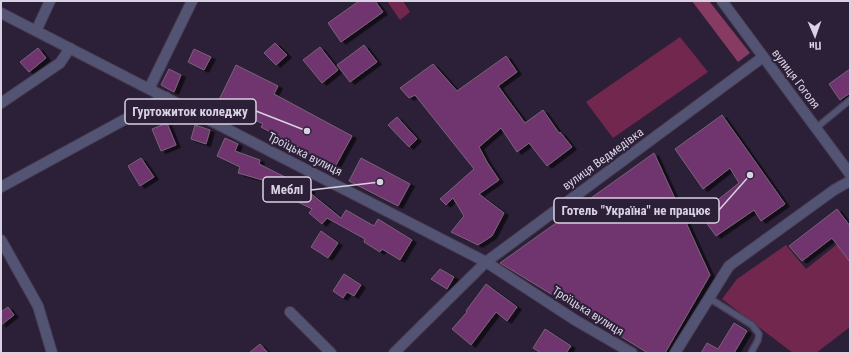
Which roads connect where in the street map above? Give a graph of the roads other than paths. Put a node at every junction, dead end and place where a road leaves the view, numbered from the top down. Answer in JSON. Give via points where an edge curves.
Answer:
{"nodes":[{"id":1,"x":50,"y":1,"type":"edge"},
{"id":2,"x":192,"y":1,"type":"edge"},
{"id":3,"x":722,"y":1,"type":"edge"},
{"id":4,"x":1,"y":12,"type":"edge"},
{"id":5,"x":36,"y":31,"type":"junction"},
{"id":6,"x":70,"y":48,"type":"junction"},
{"id":7,"x":763,"y":57,"type":"junction"},
{"id":8,"x":149,"y":89,"type":"junction"},
{"id":9,"x":166,"y":97,"type":"junction"},
{"id":10,"x":850,"y":100,"type":"edge"},
{"id":11,"x":1,"y":104,"type":"edge"},
{"id":12,"x":816,"y":128,"type":"junction"},
{"id":13,"x":850,"y":174,"type":"edge"},
{"id":14,"x":850,"y":181,"type":"edge"},
{"id":15,"x":1,"y":187,"type":"edge"},
{"id":16,"x":1,"y":240,"type":"edge"},
{"id":17,"x":486,"y":262,"type":"junction"},
{"id":18,"x":709,"y":298,"type":"junction"},
{"id":19,"x":290,"y":312,"type":"dead end"},
{"id":20,"x":52,"y":353,"type":"edge"},
{"id":21,"x":331,"y":353,"type":"edge"},
{"id":22,"x":394,"y":353,"type":"edge"},
{"id":23,"x":632,"y":353,"type":"edge"},
{"id":24,"x":675,"y":353,"type":"edge"},
{"id":25,"x":751,"y":353,"type":"edge"}],
"edges":[{"from":1,"to":5,"type":"street"},
{"from":2,"to":8,"type":"street"},
{"from":3,"to":7,"type":"street","name":"вулиця Гоголя"},
{"from":4,"to":5,"type":"street","name":"Троїцька вулиця"},
{"from":5,"to":6,"type":"street","name":"Троїцька вулиця"},
{"from":6,"to":8,"type":"street","name":"Троїцька вулиця"},
{"from":6,"to":11,"type":"street","via":[[60,63]]},
{"from":7,"to":12,"type":"street","name":"вулиця Гоголя"},
{"from":7,"to":17,"type":"street","name":"вулиця Ведмедівка"},
{"from":8,"to":9,"type":"street","name":"Троїцька вулиця"},
{"from":9,"to":15,"type":"street"},
{"from":9,"to":17,"type":"street","name":"Троїцька вулиця"},
{"from":10,"to":12,"type":"lane"},
{"from":12,"to":13,"type":"street","name":"вулиця Гоголя"},
{"from":14,"to":18,"type":"street","via":[[729,266]]},
{"from":16,"to":20,"type":"street","via":[[38,306]]},
{"from":17,"to":22,"type":"street","name":"вулиця Ведмедівка"},
{"from":17,"to":23,"type":"street","name":"Троїцька вулиця","via":[[575,320]]},
{"from":18,"to":24,"type":"street"},
{"from":18,"to":25,"type":"lane","via":[[752,326],[759,334]]},
{"from":19,"to":21,"type":"street"}]}
